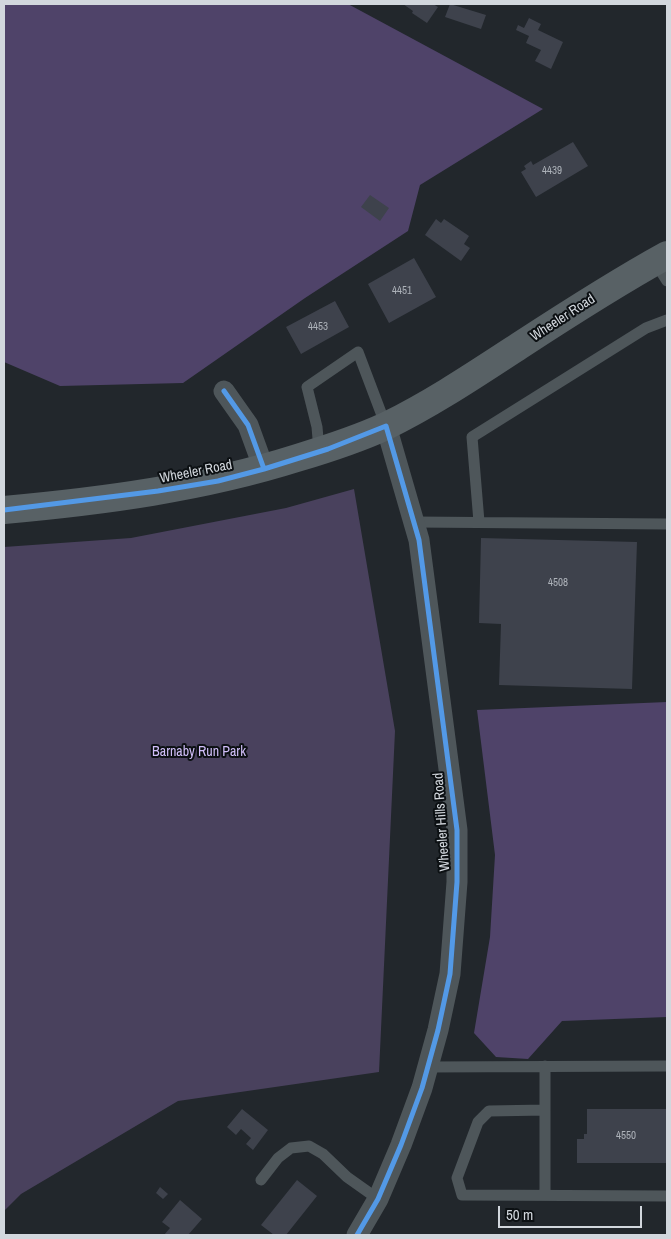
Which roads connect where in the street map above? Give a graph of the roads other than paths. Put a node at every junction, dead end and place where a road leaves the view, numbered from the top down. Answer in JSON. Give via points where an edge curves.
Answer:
{"nodes":[{"id":1,"x":663,"y":266,"type":"edge"},
{"id":2,"x":667,"y":320,"type":"edge"},
{"id":3,"x":224,"y":390,"type":"dead end"},
{"id":4,"x":386,"y":426,"type":"junction"},
{"id":5,"x":319,"y":452,"type":"junction"},
{"id":6,"x":264,"y":469,"type":"junction"},
{"id":7,"x":4,"y":510,"type":"edge"},
{"id":8,"x":414,"y":522,"type":"junction"},
{"id":9,"x":479,"y":522,"type":"junction"},
{"id":10,"x":667,"y":524,"type":"edge"},
{"id":11,"x":545,"y":1066,"type":"junction"},
{"id":12,"x":667,"y":1066,"type":"edge"},
{"id":13,"x":428,"y":1067,"type":"junction"},
{"id":14,"x":545,"y":1110,"type":"junction"},
{"id":15,"x":261,"y":1180,"type":"dead end"},
{"id":16,"x":544,"y":1195,"type":"junction"},
{"id":17,"x":667,"y":1196,"type":"edge"},
{"id":18,"x":378,"y":1199,"type":"junction"},
{"id":19,"x":357,"y":1235,"type":"edge"}],
"edges":[{"from":1,"to":4,"type":"main road","name":"Wheeler Road","via":[[570,312],[450,391]]},
{"from":2,"to":9,"type":"lane","via":[[646,328],[472,437]]},
{"from":3,"to":6,"type":"street","via":[[248,425]]},
{"from":4,"to":5,"type":"main road","name":"Wheeler Road"},
{"from":4,"to":5,"type":"lane","via":[[358,352],[307,387],[317,427]]},
{"from":4,"to":8,"type":"street","name":"Wheeler Hills Road"},
{"from":5,"to":6,"type":"main road","name":"Wheeler Road"},
{"from":6,"to":7,"type":"main road","name":"Wheeler Road","via":[[158,491]]},
{"from":8,"to":9,"type":"lane"},
{"from":8,"to":13,"type":"street","name":"Wheeler Hills Road","via":[[457,830],[458,882],[450,974]]},
{"from":9,"to":10,"type":"lane"},
{"from":11,"to":12,"type":"lane"},
{"from":11,"to":13,"type":"lane"},
{"from":11,"to":14,"type":"lane"},
{"from":13,"to":18,"type":"street","name":"Wheeler Hills Road"},
{"from":14,"to":16,"type":"lane"},
{"from":14,"to":16,"type":"lane","via":[[489,1111],[478,1122],[457,1178],[462,1195]]},
{"from":15,"to":18,"type":"lane","via":[[278,1158],[291,1148],[309,1146]]},
{"from":16,"to":17,"type":"lane"},
{"from":18,"to":19,"type":"street","name":"Wheeler Hills Road"}]}
